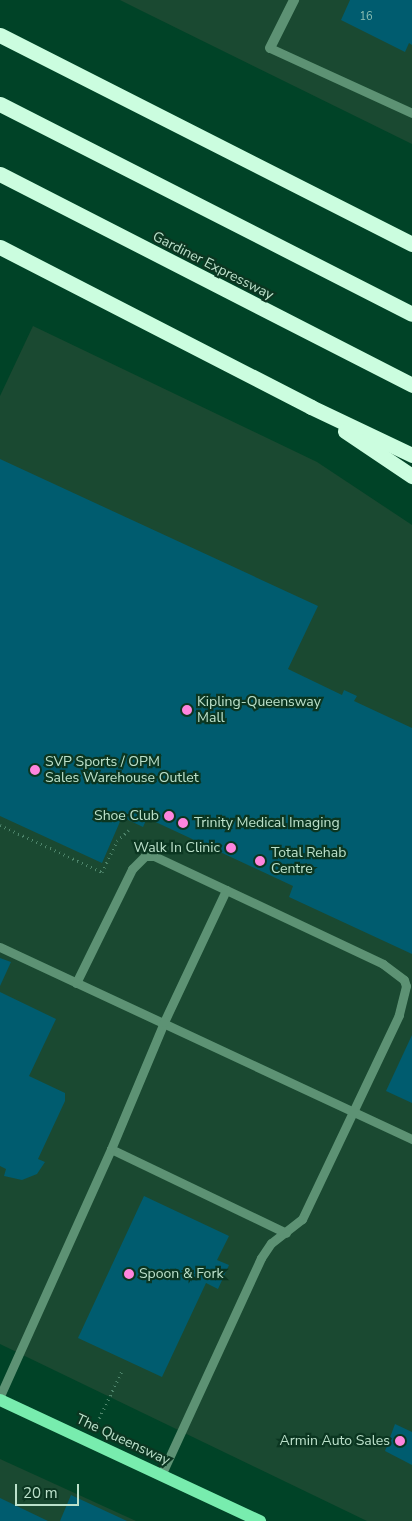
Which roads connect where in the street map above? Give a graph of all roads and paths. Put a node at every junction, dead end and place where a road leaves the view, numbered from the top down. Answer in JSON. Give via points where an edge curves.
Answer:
{"nodes":[{"id":1,"x":294,"y":0,"type":"edge"},
{"id":2,"x":2,"y":35,"type":"edge"},
{"id":3,"x":270,"y":48,"type":"joint"},
{"id":4,"x":0,"y":104,"type":"edge"},
{"id":5,"x":412,"y":113,"type":"edge"},
{"id":6,"x":0,"y":174,"type":"edge"},
{"id":7,"x":412,"y":244,"type":"edge"},
{"id":8,"x":0,"y":247,"type":"edge"},
{"id":9,"x":412,"y":314,"type":"edge"},
{"id":10,"x":412,"y":385,"type":"edge"},
{"id":11,"x":311,"y":407,"type":"junction"},
{"id":12,"x":412,"y":455,"type":"edge"},
{"id":13,"x":412,"y":476,"type":"edge"},
{"id":14,"x":0,"y":825,"type":"edge"},
{"id":15,"x":129,"y":830,"type":"dead end"},
{"id":16,"x":226,"y":890,"type":"junction"},
{"id":17,"x":0,"y":947,"type":"edge"},
{"id":18,"x":76,"y":983,"type":"junction"},
{"id":19,"x":164,"y":1022,"type":"junction"},
{"id":20,"x":353,"y":1112,"type":"junction"},
{"id":21,"x":412,"y":1139,"type":"edge"},
{"id":22,"x":111,"y":1149,"type":"junction"},
{"id":23,"x":286,"y":1233,"type":"junction"},
{"id":24,"x":122,"y":1371,"type":"dead end"},
{"id":25,"x":0,"y":1398,"type":"edge"},
{"id":26,"x":88,"y":1441,"type":"junction"},
{"id":27,"x":161,"y":1475,"type":"junction"},
{"id":28,"x":253,"y":1520,"type":"edge"}],
"edges":[{"from":1,"to":3,"type":"street"},
{"from":2,"to":7,"type":"highway"},
{"from":3,"to":5,"type":"lane"},
{"from":4,"to":9,"type":"highway"},
{"from":6,"to":10,"type":"highway","name":"Gardiner Expressway"},
{"from":8,"to":11,"type":"highway"},
{"from":11,"to":12,"type":"highway"},
{"from":11,"to":13,"type":"highway"},
{"from":14,"to":15,"type":"path","via":[[102,872],[117,840]]},
{"from":16,"to":18,"type":"lane","via":[[154,856],[144,856],[132,869]]},
{"from":16,"to":19,"type":"lane"},
{"from":16,"to":20,"type":"lane","via":[[383,964],[404,980],[406,990],[399,1015]]},
{"from":17,"to":18,"type":"lane"},
{"from":18,"to":19,"type":"lane"},
{"from":19,"to":20,"type":"lane"},
{"from":19,"to":22,"type":"lane"},
{"from":20,"to":21,"type":"lane"},
{"from":20,"to":23,"type":"lane","via":[[302,1219]]},
{"from":22,"to":23,"type":"lane"},
{"from":22,"to":25,"type":"lane"},
{"from":23,"to":27,"type":"lane","via":[[271,1243],[261,1258]]},
{"from":24,"to":26,"type":"path"},
{"from":25,"to":26,"type":"main road","name":"The Queensway"},
{"from":26,"to":27,"type":"main road","name":"The Queensway"},
{"from":27,"to":28,"type":"main road","name":"The Queensway"}]}
